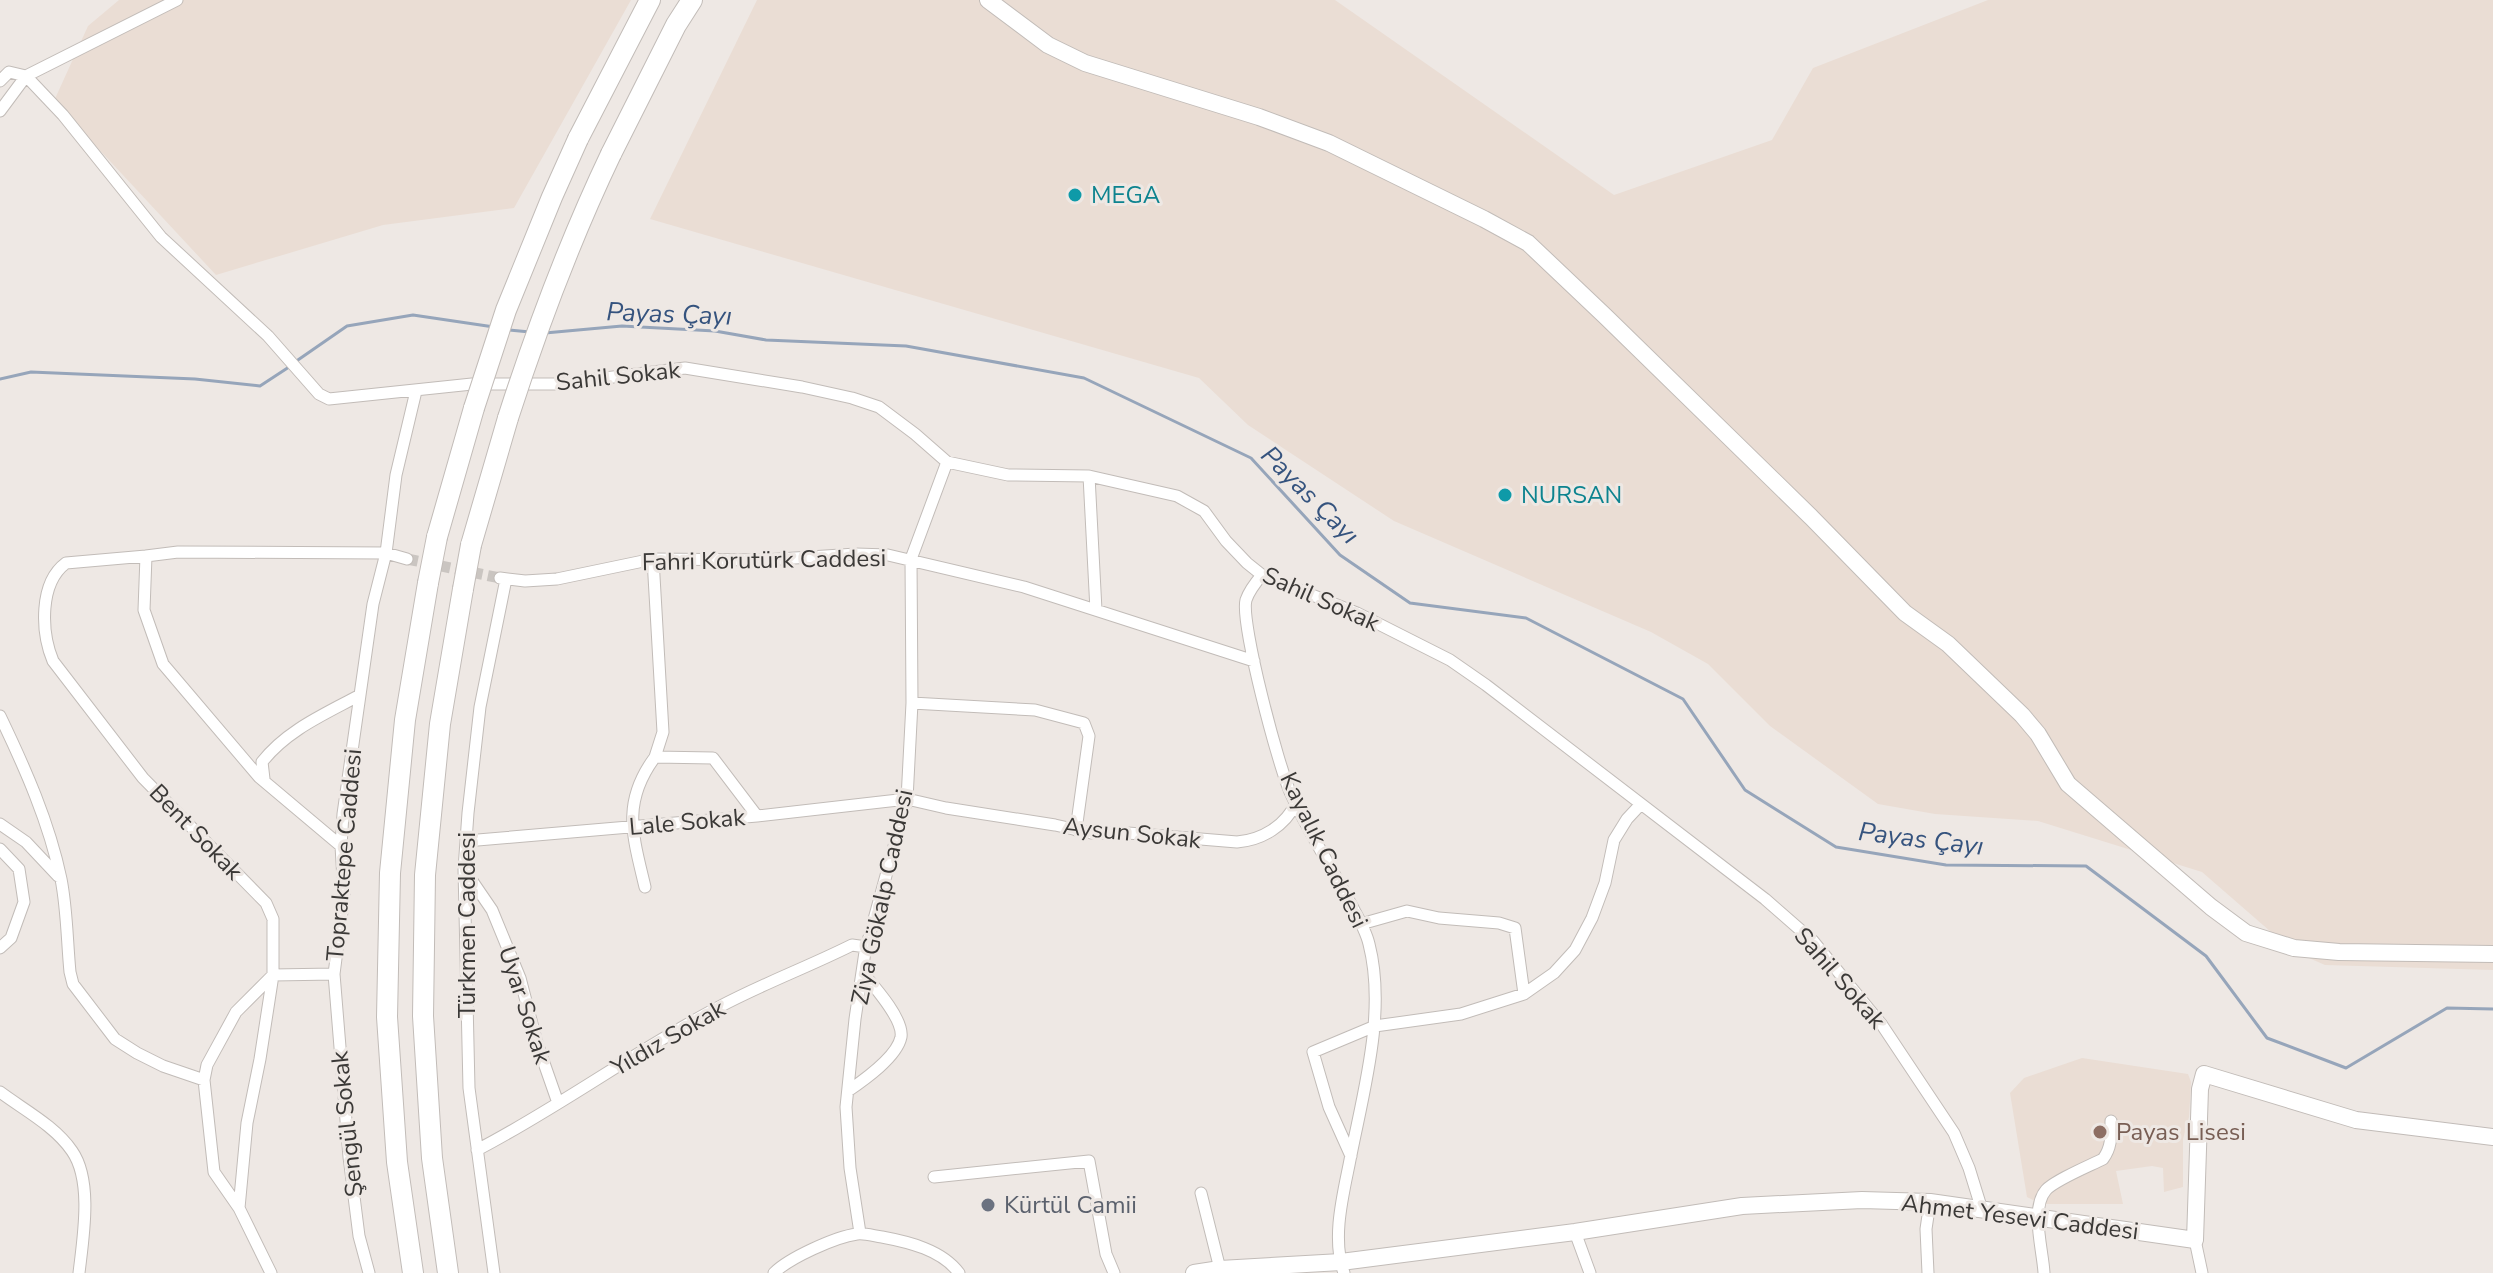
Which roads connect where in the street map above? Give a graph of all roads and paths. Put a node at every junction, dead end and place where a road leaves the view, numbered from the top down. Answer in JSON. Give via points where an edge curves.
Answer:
{"nodes":[{"id":1,"x":177,"y":0,"type":"edge"},
{"id":2,"x":650,"y":0,"type":"edge"},
{"id":3,"x":692,"y":0,"type":"edge"},
{"id":4,"x":988,"y":0,"type":"edge"},
{"id":5,"x":26,"y":76,"type":"junction"},
{"id":6,"x":0,"y":81,"type":"edge"},
{"id":7,"x":0,"y":111,"type":"edge"},
{"id":8,"x":416,"y":391,"type":"junction"},
{"id":9,"x":947,"y":462,"type":"junction"},
{"id":10,"x":1089,"y":476,"type":"junction"},
{"id":11,"x":386,"y":553,"type":"junction"},
{"id":12,"x":146,"y":556,"type":"junction"},
{"id":13,"x":407,"y":559,"type":"tunnel mouth"},
{"id":14,"x":653,"y":559,"type":"junction"},
{"id":15,"x":911,"y":559,"type":"junction"},
{"id":16,"x":1262,"y":575,"type":"junction"},
{"id":17,"x":503,"y":579,"type":"joint"},
{"id":18,"x":1096,"y":610,"type":"junction"},
{"id":19,"x":1254,"y":661,"type":"junction"},
{"id":20,"x":360,"y":695,"type":"junction"},
{"id":21,"x":912,"y":703,"type":"junction"},
{"id":22,"x":0,"y":716,"type":"edge"},
{"id":23,"x":655,"y":757,"type":"junction"},
{"id":24,"x":264,"y":779,"type":"junction"},
{"id":25,"x":907,"y":799,"type":"junction"},
{"id":26,"x":1296,"y":803,"type":"junction"},
{"id":27,"x":1641,"y":804,"type":"junction"},
{"id":28,"x":757,"y":816,"type":"junction"},
{"id":29,"x":0,"y":824,"type":"edge"},
{"id":30,"x":631,"y":827,"type":"junction"},
{"id":31,"x":1076,"y":830,"type":"junction"},
{"id":32,"x":466,"y":841,"type":"junction"},
{"id":33,"x":341,"y":846,"type":"junction"},
{"id":34,"x":0,"y":849,"type":"edge"},
{"id":35,"x":464,"y":869,"type":"junction"},
{"id":36,"x":61,"y":879,"type":"junction"},
{"id":37,"x":645,"y":887,"type":"dead end"},
{"id":38,"x":1361,"y":924,"type":"junction"},
{"id":39,"x":866,"y":947,"type":"junction"},
{"id":40,"x":0,"y":948,"type":"edge"},
{"id":41,"x":2493,"y":954,"type":"edge"},
{"id":42,"x":862,"y":972,"type":"junction"},
{"id":43,"x":334,"y":974,"type":"junction"},
{"id":44,"x":273,"y":975,"type":"junction"},
{"id":45,"x":1524,"y":994,"type":"junction"},
{"id":46,"x":1375,"y":1026,"type":"junction"},
{"id":47,"x":204,"y":1080,"type":"junction"},
{"id":48,"x":848,"y":1091,"type":"junction"},
{"id":49,"x":0,"y":1092,"type":"edge"},
{"id":50,"x":558,"y":1103,"type":"junction"},
{"id":51,"x":2111,"y":1121,"type":"dead end"},
{"id":52,"x":2493,"y":1137,"type":"edge"},
{"id":53,"x":477,"y":1150,"type":"junction"},
{"id":54,"x":1351,"y":1156,"type":"junction"},
{"id":55,"x":934,"y":1177,"type":"dead end"},
{"id":56,"x":1201,"y":1193,"type":"dead end"},
{"id":57,"x":1930,"y":1202,"type":"junction"},
{"id":58,"x":239,"y":1208,"type":"junction"},
{"id":59,"x":1982,"y":1210,"type":"junction"},
{"id":60,"x":2037,"y":1217,"type":"junction"},
{"id":61,"x":1575,"y":1232,"type":"junction"},
{"id":62,"x":860,"y":1233,"type":"junction"},
{"id":63,"x":2195,"y":1240,"type":"junction"},
{"id":64,"x":1342,"y":1268,"type":"edge"},
{"id":65,"x":956,"y":1269,"type":"edge"},
{"id":66,"x":1220,"y":1269,"type":"junction"},
{"id":67,"x":79,"y":1273,"type":"edge"},
{"id":68,"x":271,"y":1273,"type":"edge"},
{"id":69,"x":369,"y":1273,"type":"edge"},
{"id":70,"x":413,"y":1273,"type":"edge"},
{"id":71,"x":448,"y":1273,"type":"edge"},
{"id":72,"x":494,"y":1273,"type":"edge"},
{"id":73,"x":774,"y":1273,"type":"edge"},
{"id":74,"x":972,"y":1273,"type":"edge"},
{"id":75,"x":1114,"y":1273,"type":"edge"},
{"id":76,"x":1194,"y":1273,"type":"edge"},
{"id":77,"x":1590,"y":1273,"type":"edge"},
{"id":78,"x":1928,"y":1273,"type":"edge"},
{"id":79,"x":2044,"y":1273,"type":"edge"},
{"id":80,"x":2202,"y":1273,"type":"edge"}],
"edges":[{"from":1,"to":5,"type":"street"},
{"from":2,"to":70,"type":"highway","bridge":true,"via":[[578,139],[506,310],[428,583],[405,720],[390,873],[387,1017],[397,1162]]},
{"from":3,"to":71,"type":"highway","bridge":true,"via":[[584,211],[539,322],[471,545],[440,724],[425,875],[423,1016],[432,1158]]},
{"from":4,"to":41,"type":"street","via":[[1048,45],[1085,63],[1329,143],[1528,243],[1905,613],[1948,644],[2022,715],[2068,784],[2246,933],[2294,948],[2339,952]]},
{"from":5,"to":6,"type":"street","via":[[9,72]]},
{"from":5,"to":7,"type":"street"},
{"from":5,"to":8,"type":"street","name":"Sahil Sokak","via":[[161,237],[268,336],[319,394],[329,399]]},
{"from":8,"to":9,"type":"street","name":"Sahil Sokak","via":[[472,384],[557,384],[685,368],[802,387],[879,407]]},
{"from":8,"to":11,"type":"street","name":"Topraktepe Caddesi","via":[[396,475]]},
{"from":9,"to":10,"type":"street","name":"Sahil Sokak","via":[[1008,475]]},
{"from":9,"to":15,"type":"street"},
{"from":10,"to":16,"type":"street","name":"Sahil Sokak","via":[[1177,496],[1204,511]]},
{"from":10,"to":18,"type":"street"},
{"from":11,"to":12,"type":"street"},
{"from":11,"to":13,"type":"street"},
{"from":11,"to":20,"type":"street","name":"Topraktepe Caddesi"},
{"from":12,"to":24,"type":"street","via":[[144,610],[163,664]]},
{"from":12,"to":44,"type":"street","name":"Bent Sokak","via":[[66,563],[57,570],[46,604],[48,648],[143,778],[266,903],[273,919]]},
{"from":14,"to":15,"type":"street","name":"Fahri Korutürk Caddesi","via":[[856,554]]},
{"from":14,"to":17,"type":"street","name":"Fahri Korutürk Caddesi","via":[[557,579]]},
{"from":14,"to":23,"type":"street","via":[[663,732]]},
{"from":15,"to":18,"type":"street","name":"Fahri Korutürk Caddesi"},
{"from":15,"to":21,"type":"street","name":"Ziya Gökalp Caddesi"},
{"from":16,"to":19,"type":"street","name":"Kayalık Caddesi","via":[[1245,602]]},
{"from":16,"to":27,"type":"street","name":"Sahil Sokak","via":[[1357,613],[1450,660]]},
{"from":17,"to":32,"type":"street","name":"Türkmen Caddesi","via":[[480,707]]},
{"from":18,"to":19,"type":"street","name":"Fahri Korutürk Caddesi"},
{"from":19,"to":26,"type":"street","name":"Kayalık Caddesi"},
{"from":20,"to":24,"type":"street","via":[[305,724],[269,753],[262,762]]},
{"from":20,"to":33,"type":"street","name":"Topraktepe Caddesi"},
{"from":21,"to":25,"type":"street","name":"Ziya Gökalp Caddesi"},
{"from":21,"to":31,"type":"street","via":[[1035,710],[1084,723],[1089,736]]},
{"from":22,"to":36,"type":"street","via":[[28,774]]},
{"from":23,"to":28,"type":"street","via":[[713,758]]},
{"from":23,"to":30,"type":"street","via":[[641,776]]},
{"from":24,"to":33,"type":"street"},
{"from":25,"to":28,"type":"street","name":"Lale Sokak"},
{"from":25,"to":31,"type":"street","name":"Aysun Sokak"},
{"from":25,"to":39,"type":"street","name":"Ziya Gökalp Caddesi"},
{"from":26,"to":31,"type":"street","name":"Aysun Sokak","via":[[1285,821],[1253,841]]},
{"from":26,"to":38,"type":"street","name":"Kayalık Caddesi"},
{"from":27,"to":45,"type":"street","via":[[1614,840],[1605,883],[1575,950]]},
{"from":27,"to":59,"type":"street","name":"Sahil Sokak","via":[[1813,941],[1882,1025],[1954,1133]]},
{"from":28,"to":30,"type":"street","name":"Lale Sokak"},
{"from":29,"to":36,"type":"street","via":[[26,842]]},
{"from":30,"to":32,"type":"street","name":"Lale Sokak"},
{"from":30,"to":37,"type":"street"},
{"from":32,"to":35,"type":"street","name":"Türkmen Caddesi"},
{"from":33,"to":43,"type":"street","name":"Topraktepe Caddesi","via":[[344,896]]},
{"from":34,"to":40,"type":"street","via":[[19,869],[24,902],[11,938]]},
{"from":35,"to":50,"type":"street","name":"Uyar Sokak","via":[[492,910],[520,978]]},
{"from":35,"to":53,"type":"street","name":"Türkmen Caddesi","via":[[469,1088]]},
{"from":36,"to":47,"type":"street","via":[[73,984],[115,1039],[163,1066]]},
{"from":38,"to":45,"type":"street","via":[[1407,911],[1515,928]]},
{"from":38,"to":46,"type":"street","name":"Kayalık Caddesi","via":[[1376,986]]},
{"from":39,"to":42,"type":"street","name":"Ziya Gökalp Caddesi"},
{"from":39,"to":50,"type":"street","name":"Yıldız Sokak","via":[[852,945],[718,1007]]},
{"from":42,"to":48,"type":"street","name":"Ziya Gökalp Caddesi"},
{"from":42,"to":48,"type":"street","via":[[901,1028],[901,1039]]},
{"from":43,"to":44,"type":"street","name":"Topraktepe Caddesi"},
{"from":43,"to":69,"type":"street","name":"Şengül Sokak","via":[[349,1157]]},
{"from":44,"to":47,"type":"street","via":[[236,1012]]},
{"from":44,"to":58,"type":"street","name":"Bent Sokak","via":[[247,1123]]},
{"from":45,"to":46,"type":"street","via":[[1461,1014]]},
{"from":46,"to":54,"type":"street","name":"Kayalık Caddesi"},
{"from":46,"to":54,"type":"street","via":[[1313,1052]]},
{"from":47,"to":58,"type":"street","via":[[214,1172]]},
{"from":48,"to":62,"type":"street","name":"Ziya Gökalp Caddesi","via":[[848,1146]]},
{"from":49,"to":67,"type":"street","via":[[54,1131],[74,1153],[85,1188]]},
{"from":50,"to":53,"type":"street","name":"Yıldız Sokak"},
{"from":51,"to":60,"type":"street","via":[[2103,1159],[2046,1190]]},
{"from":52,"to":63,"type":"street","via":[[2356,1120],[2204,1074]]},
{"from":53,"to":72,"type":"street","name":"Türkmen Caddesi"},
{"from":54,"to":64,"type":"street","name":"Kayalık Caddesi","via":[[1339,1229]]},
{"from":55,"to":75,"type":"street","via":[[1089,1161]]},
{"from":56,"to":66,"type":"street"},
{"from":57,"to":59,"type":"street","name":"Ahmet Yesevi Caddesi"},
{"from":57,"to":61,"type":"street","name":"Ahmet Yesevi Caddesi","via":[[1742,1206]]},
{"from":57,"to":78,"type":"street"},
{"from":58,"to":68,"type":"street"},
{"from":59,"to":60,"type":"street","name":"Ahmet Yesevi Caddesi"},
{"from":60,"to":63,"type":"street","name":"Ahmet Yesevi Caddesi"},
{"from":60,"to":79,"type":"street"},
{"from":61,"to":64,"type":"street","name":"Ahmet Yesevi Caddesi"},
{"from":61,"to":77,"type":"street"},
{"from":62,"to":65,"type":"street","via":[[914,1243]]},
{"from":62,"to":73,"type":"street","via":[[785,1262]]},
{"from":63,"to":80,"type":"street"},
{"from":64,"to":66,"type":"street","name":"Ahmet Yesevi Caddesi"},
{"from":65,"to":74,"type":"street"},
{"from":66,"to":76,"type":"street","name":"Ahmet Yesevi Caddesi"}]}
